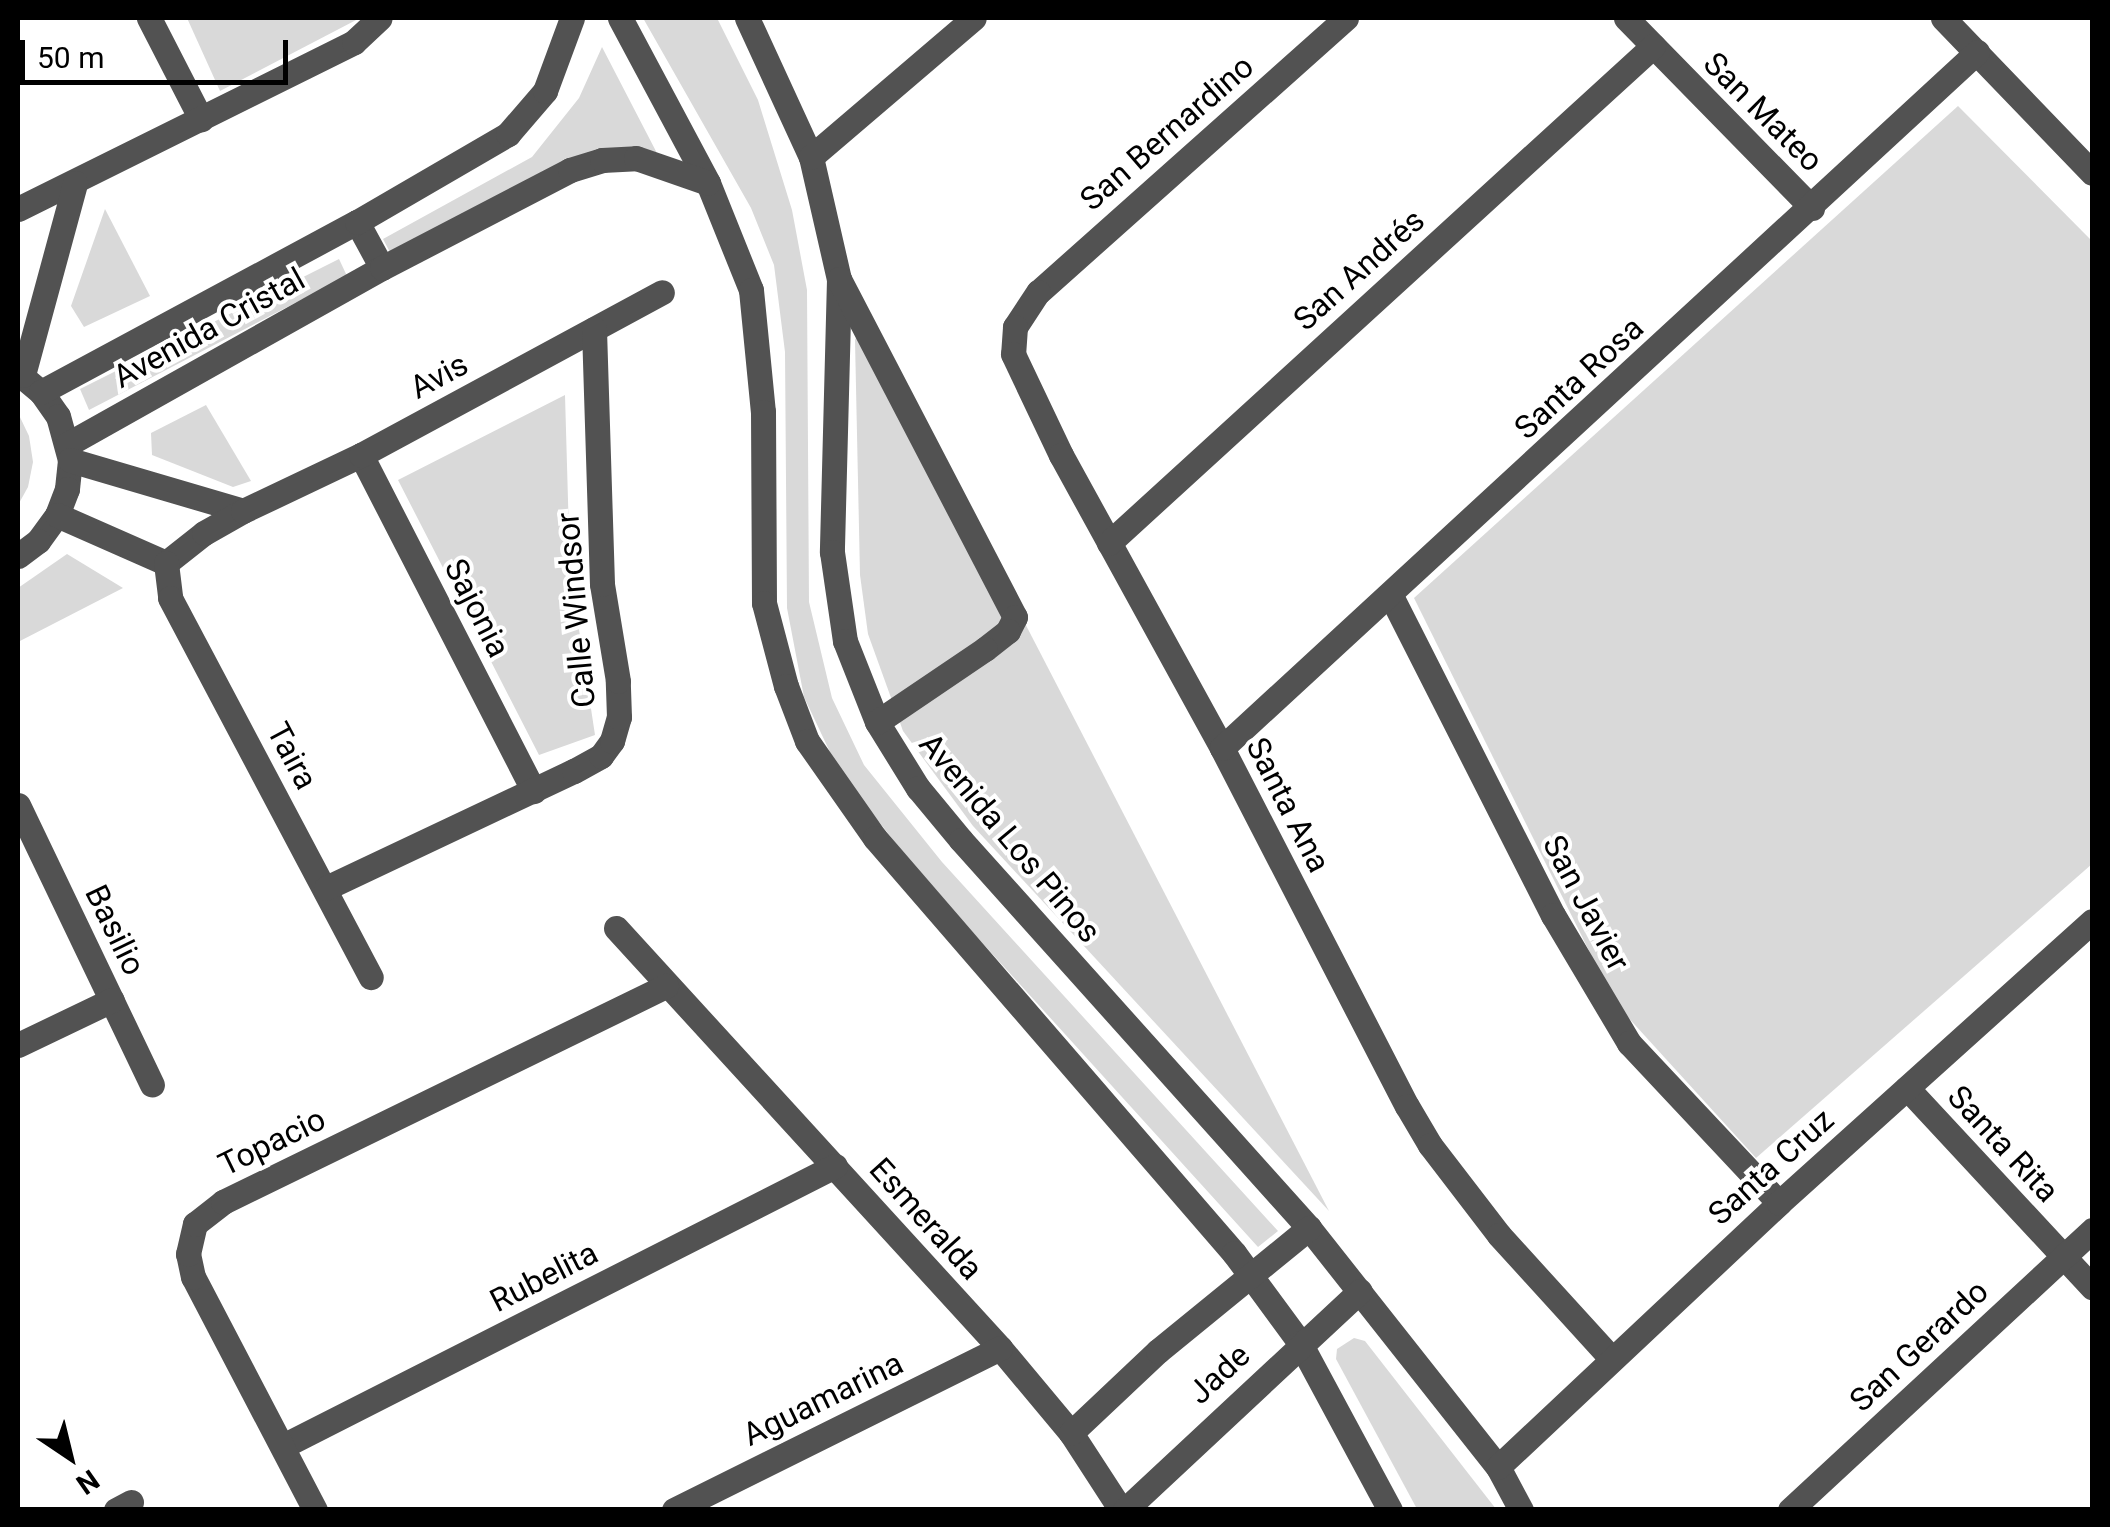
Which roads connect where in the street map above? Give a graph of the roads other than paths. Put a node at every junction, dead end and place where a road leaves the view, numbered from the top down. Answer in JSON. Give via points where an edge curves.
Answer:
{"nodes":[{"id":1,"x":148,"y":18,"type":"edge"},
{"id":2,"x":380,"y":18,"type":"edge"},
{"id":3,"x":572,"y":18,"type":"edge"},
{"id":4,"x":620,"y":18,"type":"edge"},
{"id":5,"x":747,"y":18,"type":"edge"},
{"id":6,"x":974,"y":18,"type":"edge"},
{"id":7,"x":1346,"y":18,"type":"edge"},
{"id":8,"x":1626,"y":18,"type":"edge"},
{"id":9,"x":1942,"y":18,"type":"edge"},
{"id":10,"x":1653,"y":46,"type":"junction"},
{"id":11,"x":1977,"y":52,"type":"junction"},
{"id":12,"x":201,"y":120,"type":"junction"},
{"id":13,"x":811,"y":157,"type":"junction"},
{"id":14,"x":2092,"y":173,"type":"edge"},
{"id":15,"x":75,"y":182,"type":"junction"},
{"id":16,"x":708,"y":183,"type":"junction"},
{"id":17,"x":1812,"y":208,"type":"junction"},
{"id":18,"x":18,"y":209,"type":"edge"},
{"id":19,"x":357,"y":222,"type":"junction"},
{"id":20,"x":1076,"y":257,"type":"joint"},
{"id":21,"x":382,"y":268,"type":"junction"},
{"id":22,"x":839,"y":279,"type":"junction"},
{"id":23,"x":662,"y":292,"type":"dead end"},
{"id":24,"x":594,"y":330,"type":"junction"},
{"id":25,"x":27,"y":380,"type":"edge"},
{"id":26,"x":69,"y":452,"type":"junction"},
{"id":27,"x":362,"y":455,"type":"junction"},
{"id":28,"x":242,"y":511,"type":"junction"},
{"id":29,"x":57,"y":515,"type":"junction"},
{"id":30,"x":1109,"y":542,"type":"junction"},
{"id":31,"x":18,"y":556,"type":"edge"},
{"id":32,"x":166,"y":564,"type":"junction"},
{"id":33,"x":1391,"y":596,"type":"junction"},
{"id":34,"x":877,"y":722,"type":"junction"},
{"id":35,"x":1222,"y":748,"type":"junction"},
{"id":36,"x":534,"y":790,"type":"junction"},
{"id":37,"x":18,"y":805,"type":"edge"},
{"id":38,"x":326,"y":888,"type":"junction"},
{"id":39,"x":2092,"y":921,"type":"edge"},
{"id":40,"x":616,"y":928,"type":"dead end"},
{"id":41,"x":371,"y":977,"type":"dead end"},
{"id":42,"x":666,"y":986,"type":"junction"},
{"id":43,"x":112,"y":1000,"type":"junction"},
{"id":44,"x":18,"y":1045,"type":"edge"},
{"id":45,"x":152,"y":1084,"type":"dead end"},
{"id":46,"x":1907,"y":1088,"type":"junction"},
{"id":47,"x":834,"y":1166,"type":"junction"},
{"id":48,"x":1779,"y":1203,"type":"junction"},
{"id":49,"x":1309,"y":1228,"type":"junction"},
{"id":50,"x":2092,"y":1230,"type":"edge"},
{"id":51,"x":2064,"y":1257,"type":"junction"},
{"id":52,"x":1252,"y":1277,"type":"junction"},
{"id":53,"x":2092,"y":1287,"type":"edge"},
{"id":54,"x":1360,"y":1291,"type":"junction"},
{"id":55,"x":1300,"y":1343,"type":"junction"},
{"id":56,"x":1000,"y":1348,"type":"junction"},
{"id":57,"x":1611,"y":1358,"type":"junction"},
{"id":58,"x":1071,"y":1433,"type":"junction"},
{"id":59,"x":284,"y":1446,"type":"junction"},
{"id":60,"x":1498,"y":1467,"type":"junction"},
{"id":61,"x":316,"y":1510,"type":"edge"},
{"id":62,"x":674,"y":1510,"type":"edge"},
{"id":63,"x":1123,"y":1510,"type":"edge"},
{"id":64,"x":1390,"y":1510,"type":"edge"},
{"id":65,"x":1521,"y":1510,"type":"edge"},
{"id":66,"x":1790,"y":1510,"type":"edge"}],
"edges":[{"from":1,"to":12,"type":"street"},
{"from":2,"to":12,"type":"street","via":[[354,42]]},
{"from":3,"to":19,"type":"street","name":"Avenida Cristal","via":[[546,91],[526,118],[486,150]]},
{"from":4,"to":16,"type":"street"},
{"from":5,"to":13,"type":"street","name":"Avenida Los Pinos"},
{"from":6,"to":13,"type":"street"},
{"from":7,"to":20,"type":"street","name":"San Bernardino"},
{"from":8,"to":10,"type":"street","name":"San Mateo"},
{"from":9,"to":11,"type":"street"},
{"from":10,"to":17,"type":"street","name":"San Mateo"},
{"from":10,"to":30,"type":"street","name":"San Andrés"},
{"from":11,"to":14,"type":"street"},
{"from":11,"to":17,"type":"street","name":"Santa Rosa"},
{"from":12,"to":15,"type":"street"},
{"from":13,"to":22,"type":"street","name":"Avenida Los Pinos"},
{"from":15,"to":18,"type":"street"},
{"from":15,"to":25,"type":"street"},
{"from":16,"to":21,"type":"street","name":"Avenida Cristal","via":[[636,158],[602,160],[570,170]]},
{"from":16,"to":52,"type":"street","via":[[754,304],[764,603],[808,741],[875,838]]},
{"from":17,"to":33,"type":"street","name":"Santa Rosa"},
{"from":19,"to":21,"type":"street"},
{"from":19,"to":25,"type":"street","name":"Avenida Cristal"},
{"from":20,"to":30,"type":"street","name":"Santa Ana","via":[[1023,310],[1013,354]]},
{"from":21,"to":26,"type":"street","name":"Avenida Cristal"},
{"from":22,"to":34,"type":"street","name":"Avenida Los Pinos","via":[[832,552],[845,641]]},
{"from":22,"to":34,"type":"street","via":[[1014,616],[1008,631],[985,649]]},
{"from":23,"to":24,"type":"street","name":"Avis"},
{"from":24,"to":27,"type":"street","name":"Avis"},
{"from":24,"to":36,"type":"street","name":"Calle Windsor","via":[[602,584],[619,717],[600,756]]},
{"from":25,"to":26,"type":"street","via":[[58,416]]},
{"from":26,"to":28,"type":"street"},
{"from":26,"to":29,"type":"street"},
{"from":27,"to":28,"type":"street","name":"Avis"},
{"from":27,"to":36,"type":"street","name":"Sajonia"},
{"from":28,"to":32,"type":"street","name":"Avis"},
{"from":29,"to":31,"type":"street"},
{"from":29,"to":32,"type":"street"},
{"from":30,"to":35,"type":"street","name":"Santa Ana"},
{"from":32,"to":38,"type":"street","name":"Taira","via":[[170,598]]},
{"from":33,"to":35,"type":"street","name":"Santa Rosa"},
{"from":33,"to":48,"type":"street","name":"San Javier","via":[[1553,915],[1628,1042]]},
{"from":34,"to":49,"type":"street","name":"Avenida Los Pinos","via":[[961,840]]},
{"from":35,"to":57,"type":"street","name":"Santa Ana","via":[[1430,1145],[1498,1235]]},
{"from":36,"to":38,"type":"street","name":"Calle Windsor"},
{"from":37,"to":43,"type":"street","name":"Basilio"},
{"from":38,"to":41,"type":"street","name":"Taira"},
{"from":39,"to":46,"type":"street","name":"Santa Cruz"},
{"from":40,"to":42,"type":"street","name":"Esmeralda"},
{"from":42,"to":47,"type":"street","name":"Esmeralda"},
{"from":42,"to":59,"type":"street","name":"Topacio","via":[[223,1202],[195,1224],[188,1254],[193,1277]]},
{"from":43,"to":44,"type":"street"},
{"from":43,"to":45,"type":"street","name":"Basilio"},
{"from":46,"to":48,"type":"street","name":"Santa Cruz"},
{"from":46,"to":51,"type":"street","name":"Santa Rita"},
{"from":47,"to":56,"type":"street","name":"Esmeralda"},
{"from":47,"to":59,"type":"street","name":"Rubelita"},
{"from":48,"to":57,"type":"street","name":"Santa Cruz"},
{"from":49,"to":52,"type":"street","name":"Jade"},
{"from":49,"to":54,"type":"street","name":"Avenida Los Pinos"},
{"from":50,"to":51,"type":"street","name":"San Gerardo"},
{"from":51,"to":53,"type":"street","name":"Santa Rita"},
{"from":51,"to":66,"type":"street","name":"San Gerardo"},
{"from":52,"to":55,"type":"street"},
{"from":52,"to":58,"type":"street","name":"Jade","via":[[1158,1351]]},
{"from":54,"to":55,"type":"street","name":"Jade"},
{"from":54,"to":60,"type":"street","name":"Avenida Los Pinos"},
{"from":55,"to":63,"type":"street","name":"Jade"},
{"from":55,"to":64,"type":"street"},
{"from":56,"to":58,"type":"street","name":"Esmeralda"},
{"from":56,"to":62,"type":"street","name":"Aguamarina"},
{"from":57,"to":60,"type":"street","name":"Santa Cruz"},
{"from":58,"to":63,"type":"street","name":"Esmeralda"},
{"from":59,"to":61,"type":"street","name":"Topacio"},
{"from":60,"to":65,"type":"street","name":"Avenida Los Pinos"}]}
